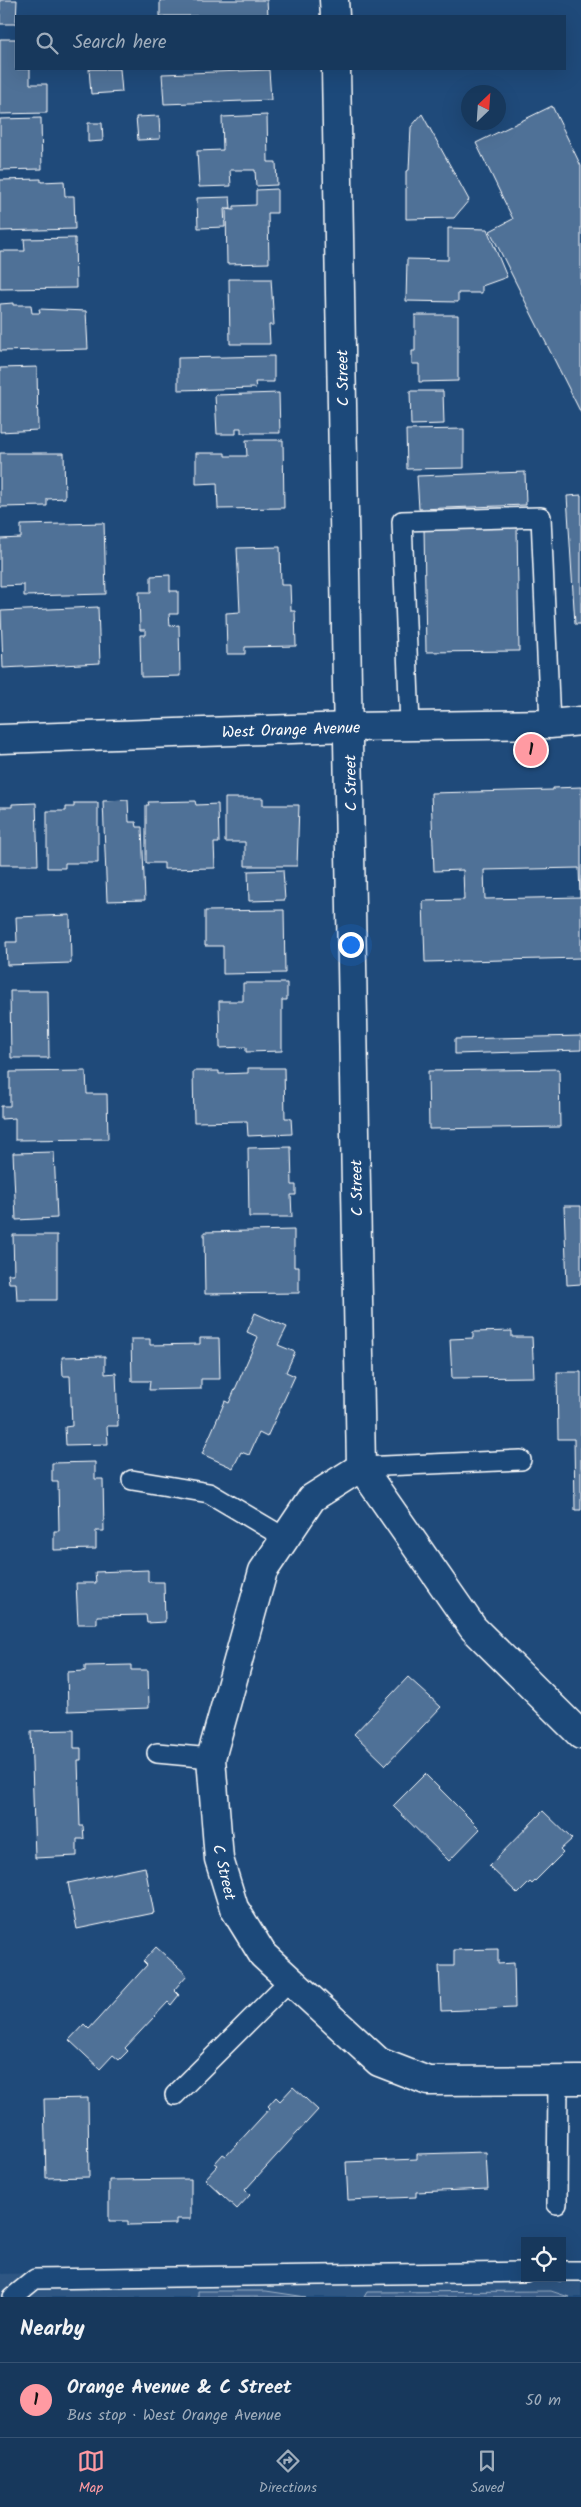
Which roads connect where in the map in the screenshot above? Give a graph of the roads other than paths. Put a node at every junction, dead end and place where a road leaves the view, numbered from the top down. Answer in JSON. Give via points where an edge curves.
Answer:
{"nodes":[{"id":1,"x":334,"y":0,"type":"edge"},
{"id":2,"x":335,"y":15,"type":"edge"},
{"id":3,"x":336,"y":70,"type":"edge"},
{"id":4,"x":581,"y":721,"type":"edge"},
{"id":5,"x":550,"y":724,"type":"junction"},
{"id":6,"x":410,"y":726,"type":"junction"},
{"id":7,"x":349,"y":727,"type":"junction"},
{"id":8,"x":0,"y":739,"type":"edge"},
{"id":9,"x":521,"y":1460,"type":"dead end"},
{"id":10,"x":361,"y":1467,"type":"junction"},
{"id":11,"x":132,"y":1480,"type":"dead end"},
{"id":12,"x":285,"y":1538,"type":"junction"},
{"id":13,"x":581,"y":1735,"type":"edge"},
{"id":14,"x":157,"y":1754,"type":"dead end"},
{"id":15,"x":211,"y":1758,"type":"junction"},
{"id":16,"x":290,"y":1980,"type":"junction"},
{"id":17,"x":569,"y":2080,"type":"edge"},
{"id":18,"x":175,"y":2096,"type":"dead end"},
{"id":19,"x":557,"y":2204,"type":"dead end"},
{"id":20,"x":566,"y":2271,"type":"edge"},
{"id":21,"x":581,"y":2271,"type":"edge"},
{"id":22,"x":521,"y":2272,"type":"edge"},
{"id":23,"x":12,"y":2297,"type":"edge"}],
"edges":[{"from":1,"to":2,"type":"street"},
{"from":3,"to":7,"type":"street","name":"C Street"},
{"from":4,"to":5,"type":"street","name":"West Orange Avenue"},
{"from":5,"to":6,"type":"street","name":"West Orange Avenue"},
{"from":5,"to":6,"type":"lane","via":[[541,517],[402,522]]},
{"from":6,"to":7,"type":"street","name":"West Orange Avenue"},
{"from":7,"to":8,"type":"street","name":"West Orange Avenue"},
{"from":7,"to":10,"type":"street","name":"C Street"},
{"from":9,"to":10,"type":"lane"},
{"from":10,"to":12,"type":"street","name":"C Street","via":[[312,1498]]},
{"from":10,"to":13,"type":"street","via":[[473,1628]]},
{"from":11,"to":12,"type":"lane","via":[[209,1493]]},
{"from":12,"to":15,"type":"street","name":"C Street","via":[[263,1572]]},
{"from":14,"to":15,"type":"lane"},
{"from":15,"to":16,"type":"street","name":"C Street","via":[[218,1860],[234,1908],[263,1955]]},
{"from":16,"to":17,"type":"street","name":"C Street","via":[[379,2062],[428,2081]]},
{"from":16,"to":18,"type":"lane"},
{"from":17,"to":19,"type":"lane"},
{"from":20,"to":21,"type":"lane"},
{"from":22,"to":23,"type":"lane","via":[[35,2279]]}]}
